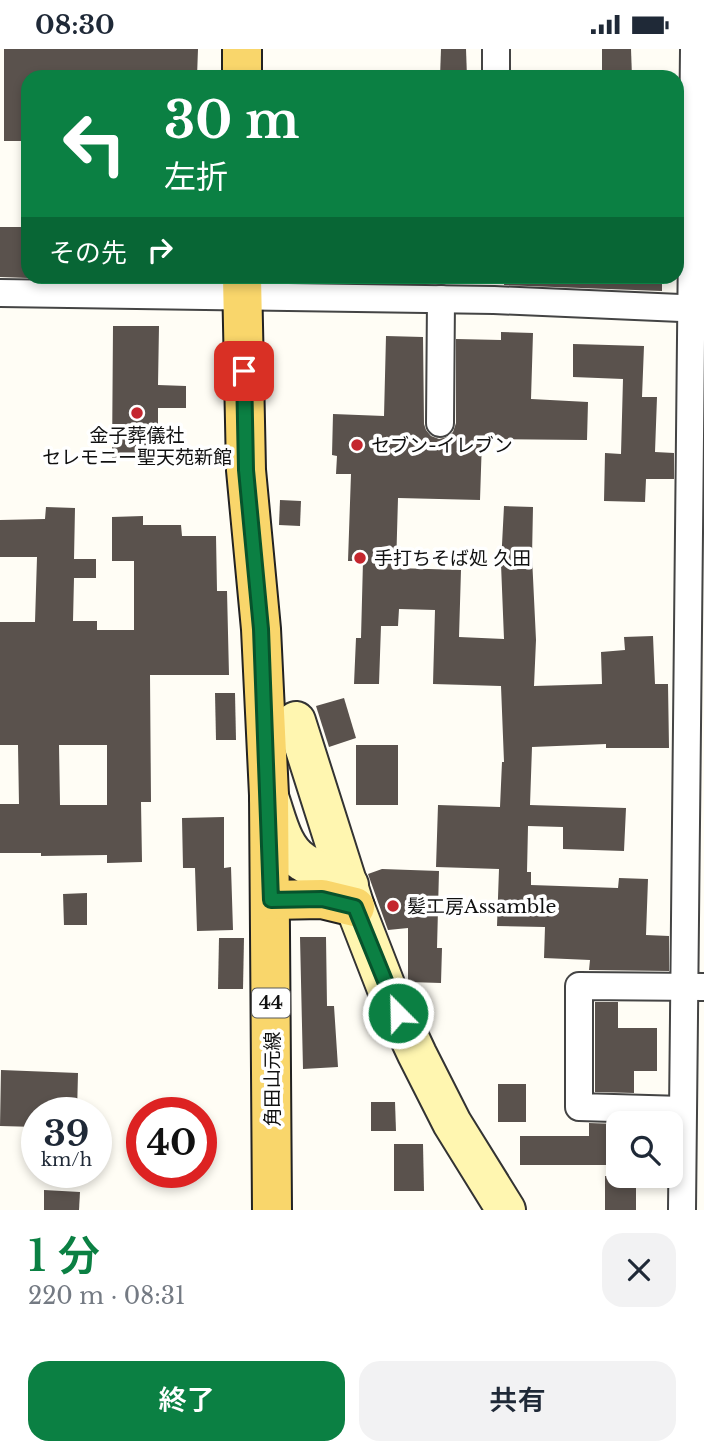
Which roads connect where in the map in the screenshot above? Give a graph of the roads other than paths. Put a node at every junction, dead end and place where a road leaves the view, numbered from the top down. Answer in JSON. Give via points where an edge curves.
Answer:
{"nodes":[{"id":1,"x":243,"y":49,"type":"edge"},
{"id":2,"x":496,"y":49,"type":"edge"},
{"id":3,"x":694,"y":49,"type":"edge"},
{"id":4,"x":242,"y":70,"type":"edge"},
{"id":5,"x":496,"y":70,"type":"edge"},
{"id":6,"x":242,"y":287,"type":"edge"},
{"id":7,"x":494,"y":288,"type":"edge"},
{"id":8,"x":0,"y":293,"type":"edge"},
{"id":9,"x":441,"y":299,"type":"junction"},
{"id":10,"x":699,"y":309,"type":"edge"},
{"id":11,"x":440,"y":423,"type":"dead end"},
{"id":12,"x":296,"y":721,"type":"dead end"},
{"id":13,"x":269,"y":795,"type":"junction"},
{"id":14,"x":352,"y":896,"type":"junction"},
{"id":15,"x":271,"y":900,"type":"junction"},
{"id":16,"x":694,"y":987,"type":"edge"},
{"id":17,"x":683,"y":1110,"type":"junction"},
{"id":18,"x":272,"y":1210,"type":"edge"},
{"id":19,"x":506,"y":1210,"type":"edge"},
{"id":20,"x":682,"y":1210,"type":"edge"}],
"edges":[{"from":1,"to":4,"type":"main road"},
{"from":2,"to":5,"type":"street"},
{"from":3,"to":10,"type":"street"},
{"from":6,"to":8,"type":"street"},
{"from":6,"to":9,"type":"street"},
{"from":6,"to":13,"type":"main road","name":"角田山元線","number":"44","via":[[246,470],[261,629]]},
{"from":7,"to":9,"type":"street"},
{"from":7,"to":10,"type":"street"},
{"from":9,"to":11,"type":"street"},
{"from":10,"to":16,"type":"street"},
{"from":12,"to":14,"type":"street"},
{"from":13,"to":14,"type":"street","via":[[292,852]]},
{"from":13,"to":15,"type":"main road","name":"角田山元線","number":"44"},
{"from":14,"to":15,"type":"main road"},
{"from":14,"to":19,"type":"street","via":[[416,1054]]},
{"from":15,"to":18,"type":"main road","name":"角田山元線","number":"44"},
{"from":16,"to":17,"type":"street"},
{"from":16,"to":17,"type":"street","via":[[579,986],[579,1107]]},
{"from":17,"to":20,"type":"street"}]}
